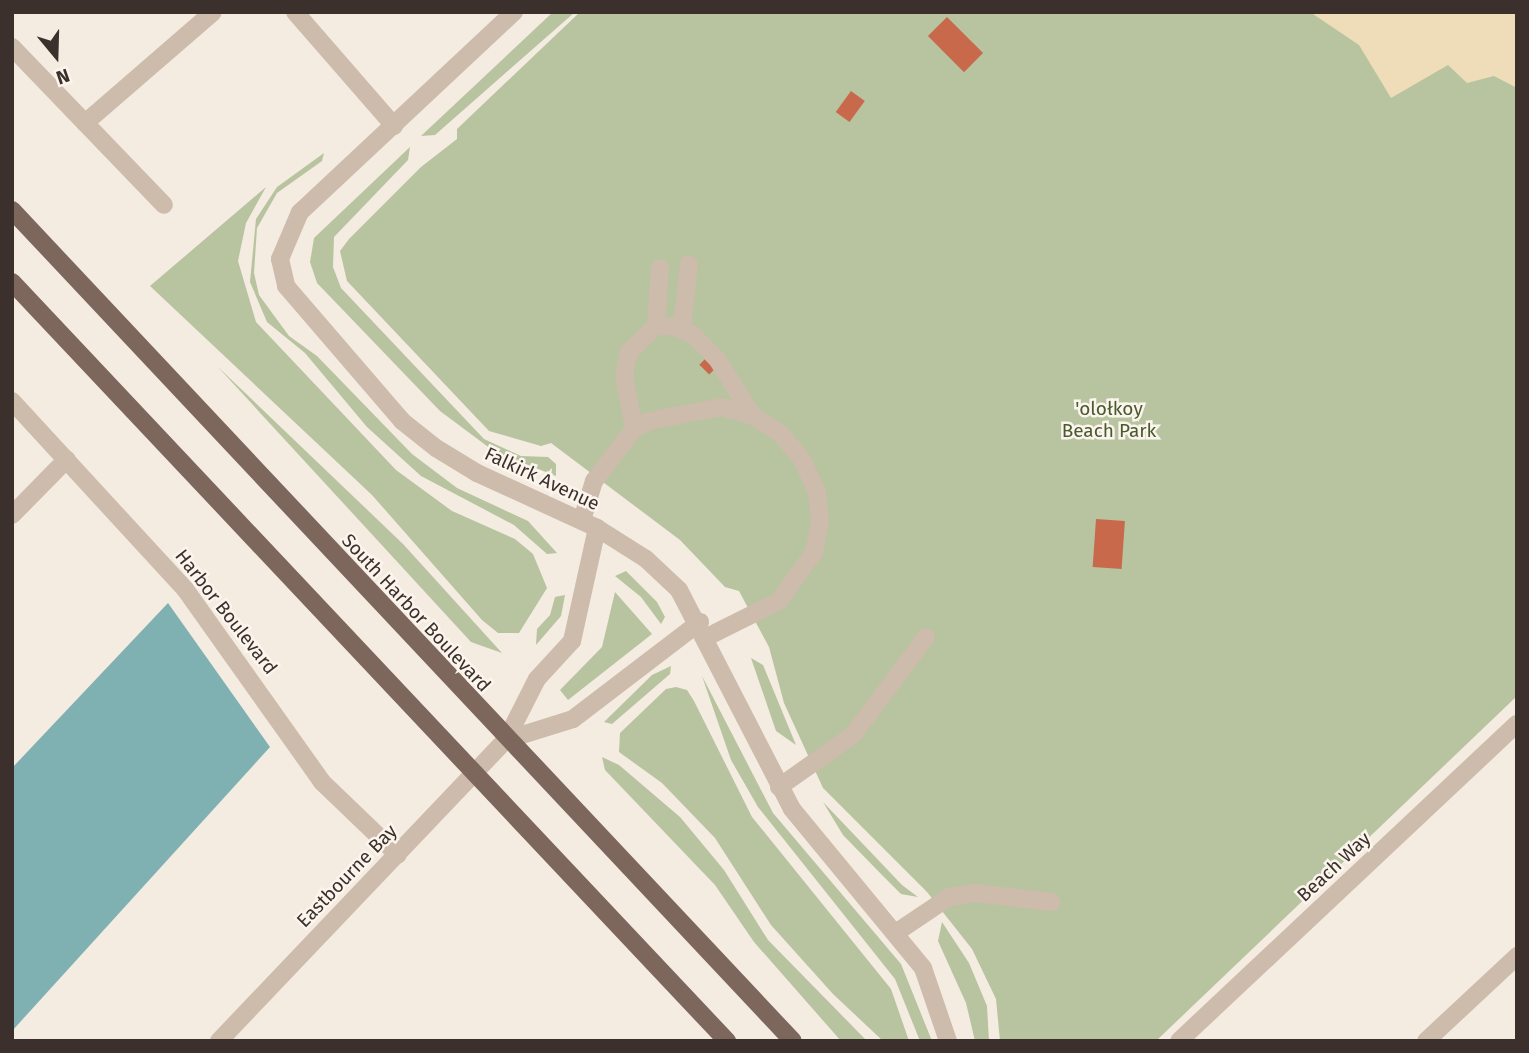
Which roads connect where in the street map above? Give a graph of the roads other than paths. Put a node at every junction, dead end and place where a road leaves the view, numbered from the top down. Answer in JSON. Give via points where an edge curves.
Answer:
{"nodes":[{"id":1,"x":213,"y":12,"type":"edge"},
{"id":2,"x":295,"y":12,"type":"edge"},
{"id":3,"x":514,"y":12,"type":"edge"},
{"id":4,"x":12,"y":47,"type":"edge"},
{"id":5,"x":85,"y":123,"type":"junction"},
{"id":6,"x":394,"y":126,"type":"junction"},
{"id":7,"x":164,"y":205,"type":"dead end"},
{"id":8,"x":12,"y":210,"type":"edge"},
{"id":9,"x":689,"y":264,"type":"dead end"},
{"id":10,"x":660,"y":268,"type":"dead end"},
{"id":11,"x":12,"y":282,"type":"edge"},
{"id":12,"x":656,"y":326,"type":"junction"},
{"id":13,"x":682,"y":329,"type":"junction"},
{"id":14,"x":12,"y":401,"type":"edge"},
{"id":15,"x":753,"y":416,"type":"junction"},
{"id":16,"x":634,"y":429,"type":"junction"},
{"id":17,"x":67,"y":459,"type":"junction"},
{"id":18,"x":12,"y":515,"type":"edge"},
{"id":19,"x":589,"y":524,"type":"junction"},
{"id":20,"x":703,"y":630,"type":"junction"},
{"id":21,"x":926,"y":637,"type":"dead end"},
{"id":22,"x":1517,"y":724,"type":"edge"},
{"id":23,"x":506,"y":740,"type":"junction"},
{"id":24,"x":470,"y":772,"type":"junction"},
{"id":25,"x":779,"y":787,"type":"junction"},
{"id":26,"x":398,"y":855,"type":"junction"},
{"id":27,"x":1052,"y":902,"type":"dead end"},
{"id":28,"x":897,"y":932,"type":"junction"},
{"id":29,"x":1517,"y":956,"type":"edge"},
{"id":30,"x":219,"y":1041,"type":"edge"},
{"id":31,"x":727,"y":1041,"type":"edge"},
{"id":32,"x":793,"y":1041,"type":"edge"},
{"id":33,"x":948,"y":1041,"type":"edge"},
{"id":34,"x":1179,"y":1041,"type":"edge"},
{"id":35,"x":1426,"y":1041,"type":"edge"}],
"edges":[{"from":1,"to":5,"type":"street"},
{"from":2,"to":6,"type":"street"},
{"from":3,"to":6,"type":"street","name":"Falkirk Avenue"},
{"from":4,"to":5,"type":"street"},
{"from":5,"to":7,"type":"street"},
{"from":6,"to":19,"type":"street","name":"Falkirk Avenue","via":[[300,212],[280,259],[286,286],[301,310],[410,428],[477,473]]},
{"from":8,"to":23,"type":"main road","name":"South Harbor Boulevard"},
{"from":9,"to":13,"type":"street"},
{"from":10,"to":12,"type":"street"},
{"from":11,"to":24,"type":"main road"},
{"from":12,"to":13,"type":"street"},
{"from":12,"to":16,"type":"street","via":[[640,337],[626,363]]},
{"from":13,"to":15,"type":"street","via":[[717,359]]},
{"from":14,"to":17,"type":"street","name":"Harbor Boulevard"},
{"from":15,"to":16,"type":"street","via":[[722,407],[681,411]]},
{"from":15,"to":20,"type":"street","via":[[782,435],[803,461],[817,493],[820,522],[803,574],[779,601]]},
{"from":16,"to":19,"type":"street","via":[[594,481]]},
{"from":17,"to":18,"type":"street"},
{"from":17,"to":26,"type":"street","name":"Harbor Boulevard","via":[[227,641],[323,782]]},
{"from":19,"to":20,"type":"street","name":"Falkirk Avenue","via":[[662,575]]},
{"from":19,"to":23,"type":"street","name":"Eastbourne Bay","via":[[572,640],[537,679]]},
{"from":20,"to":23,"type":"street","name":"Eastbourne Bay","via":[[573,719]]},
{"from":20,"to":25,"type":"street","name":"Falkirk Avenue"},
{"from":21,"to":25,"type":"street","via":[[853,736]]},
{"from":22,"to":34,"type":"street","name":"Beach Way"},
{"from":23,"to":24,"type":"street","name":"Eastbourne Bay"},
{"from":23,"to":32,"type":"main road","name":"South Harbor Boulevard"},
{"from":24,"to":26,"type":"street","name":"Eastbourne Bay"},
{"from":24,"to":31,"type":"main road"},
{"from":25,"to":28,"type":"street","name":"Falkirk Avenue","via":[[827,855]]},
{"from":26,"to":30,"type":"street","name":"Eastbourne Bay"},
{"from":27,"to":28,"type":"street","via":[[975,893],[949,897]]},
{"from":28,"to":33,"type":"street","name":"Falkirk Avenue","via":[[923,968]]},
{"from":29,"to":35,"type":"street"}]}
